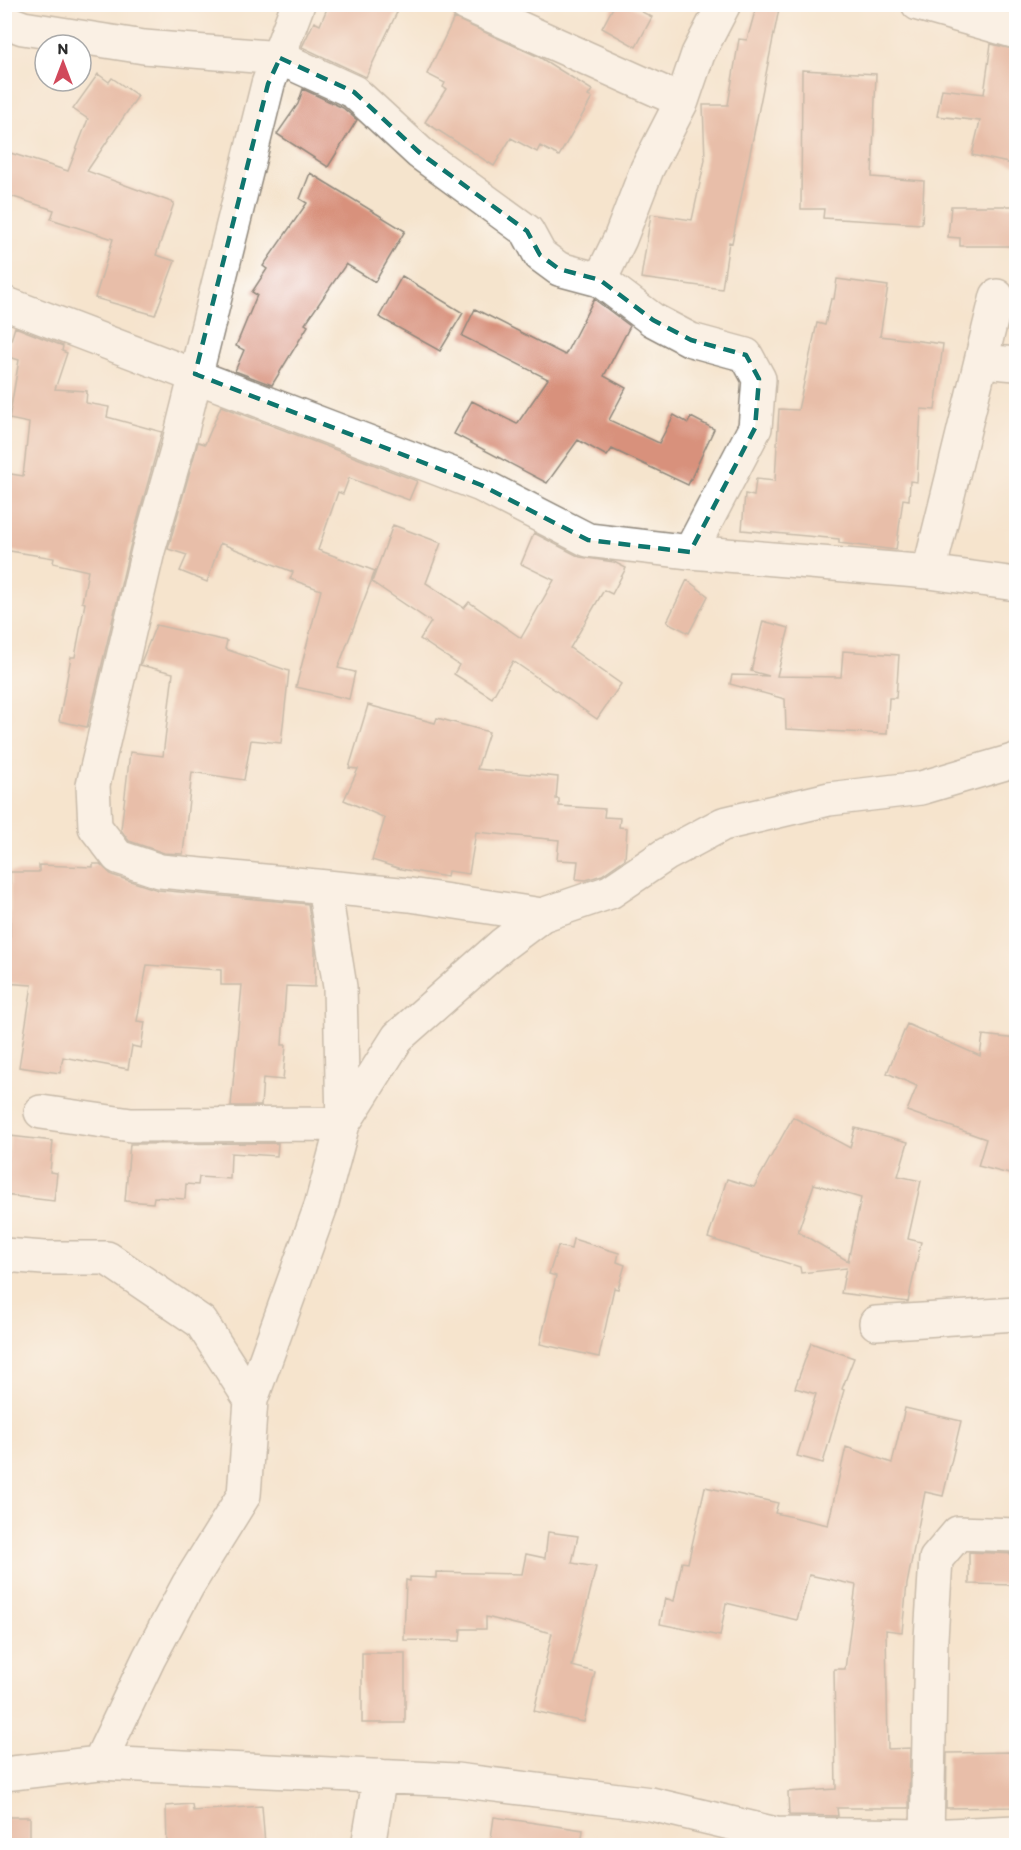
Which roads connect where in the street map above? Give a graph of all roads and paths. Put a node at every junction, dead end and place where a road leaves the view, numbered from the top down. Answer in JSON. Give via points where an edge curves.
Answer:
{"nodes":[{"id":1,"x":298,"y":4,"type":"edge"},
{"id":2,"x":466,"y":4,"type":"edge"},
{"id":3,"x":724,"y":4,"type":"edge"},
{"id":4,"x":918,"y":4,"type":"edge"},
{"id":5,"x":4,"y":21,"type":"edge"},
{"id":6,"x":1017,"y":32,"type":"edge"},
{"id":7,"x":280,"y":58,"type":"junction"},
{"id":8,"x":682,"y":101,"type":"junction"},
{"id":9,"x":600,"y":280,"type":"junction"},
{"id":10,"x":998,"y":296,"type":"dead end"},
{"id":11,"x":4,"y":303,"type":"edge"},
{"id":12,"x":981,"y":361,"type":"junction"},
{"id":13,"x":1017,"y":364,"type":"edge"},
{"id":14,"x":195,"y":374,"type":"junction"},
{"id":15,"x":690,"y":552,"type":"junction"},
{"id":16,"x":929,"y":572,"type":"junction"},
{"id":17,"x":1017,"y":584,"type":"edge"},
{"id":18,"x":1017,"y":760,"type":"edge"},
{"id":19,"x":324,"y":887,"type":"junction"},
{"id":20,"x":542,"y":915,"type":"junction"},
{"id":21,"x":41,"y":1112,"type":"dead end"},
{"id":22,"x":343,"y":1124,"type":"junction"},
{"id":23,"x":4,"y":1255,"type":"edge"},
{"id":24,"x":1017,"y":1314,"type":"edge"},
{"id":25,"x":876,"y":1323,"type":"dead end"},
{"id":26,"x":251,"y":1400,"type":"junction"},
{"id":27,"x":1017,"y":1535,"type":"edge"},
{"id":28,"x":99,"y":1764,"type":"junction"},
{"id":29,"x":4,"y":1774,"type":"edge"},
{"id":30,"x":380,"y":1776,"type":"junction"},
{"id":31,"x":1017,"y":1832,"type":"edge"},
{"id":32,"x":927,"y":1836,"type":"junction"},
{"id":33,"x":776,"y":1840,"type":"edge"},
{"id":34,"x":368,"y":1845,"type":"edge"}],
"edges":[{"from":1,"to":7,"type":"street"},
{"from":2,"to":8,"type":"street"},
{"from":3,"to":8,"type":"street","via":[[698,54]]},
{"from":4,"to":6,"type":"street"},
{"from":5,"to":7,"type":"street","via":[[23,28],[144,47]]},
{"from":7,"to":9,"type":"street","via":[[354,92],[420,153],[527,231],[540,255],[559,269]]},
{"from":7,"to":14,"type":"street","via":[[268,84]]},
{"from":8,"to":9,"type":"street","via":[[647,169]]},
{"from":9,"to":15,"type":"street","via":[[653,320],[691,340],[746,355],[759,379],[755,428]]},
{"from":10,"to":12,"type":"street"},
{"from":11,"to":14,"type":"street"},
{"from":12,"to":13,"type":"street"},
{"from":12,"to":16,"type":"street"},
{"from":14,"to":15,"type":"street","via":[[481,485],[588,540]]},
{"from":14,"to":19,"type":"street","via":[[93,785],[94,827],[118,856],[160,871]]},
{"from":15,"to":16,"type":"street"},
{"from":16,"to":17,"type":"street"},
{"from":18,"to":20,"type":"street","via":[[921,788],[829,799],[723,824],[665,855],[610,892]]},
{"from":19,"to":20,"type":"street","via":[[410,895]]},
{"from":19,"to":22,"type":"street","via":[[340,987]]},
{"from":20,"to":22,"type":"street","via":[[398,1037]]},
{"from":21,"to":22,"type":"street","via":[[131,1125]]},
{"from":22,"to":26,"type":"street","via":[[321,1206]]},
{"from":23,"to":26,"type":"street","via":[[107,1258],[201,1322]]},
{"from":24,"to":25,"type":"street"},
{"from":26,"to":28,"type":"street","via":[[244,1495],[188,1585]]},
{"from":27,"to":32,"type":"street","via":[[958,1533],[936,1559]]},
{"from":28,"to":29,"type":"street"},
{"from":28,"to":30,"type":"street"},
{"from":30,"to":33,"type":"street","via":[[456,1780],[651,1804]]},
{"from":30,"to":34,"type":"street"},
{"from":31,"to":32,"type":"street"},
{"from":32,"to":33,"type":"street"}]}
